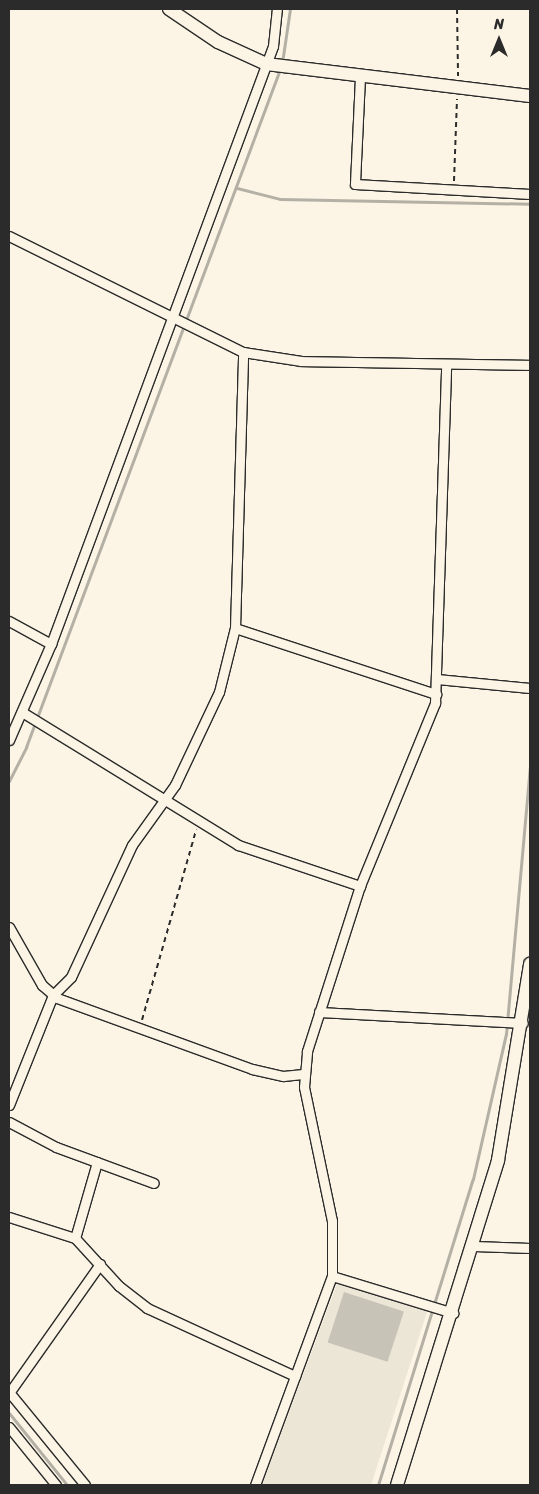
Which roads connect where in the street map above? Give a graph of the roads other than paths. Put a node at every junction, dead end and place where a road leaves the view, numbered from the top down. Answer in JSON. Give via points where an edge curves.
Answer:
{"nodes":[{"id":1,"x":169,"y":9,"type":"edge"},
{"id":2,"x":277,"y":9,"type":"edge"},
{"id":3,"x":269,"y":64,"type":"junction"},
{"id":4,"x":360,"y":77,"type":"junction"},
{"id":5,"x":530,"y":96,"type":"edge"},
{"id":6,"x":530,"y":194,"type":"edge"},
{"id":7,"x":9,"y":236,"type":"edge"},
{"id":8,"x":174,"y":320,"type":"junction"},
{"id":9,"x":243,"y":352,"type":"junction"},
{"id":10,"x":446,"y":365,"type":"junction"},
{"id":11,"x":530,"y":365,"type":"edge"},
{"id":12,"x":9,"y":621,"type":"edge"},
{"id":13,"x":235,"y":628,"type":"junction"},
{"id":14,"x":52,"y":644,"type":"junction"},
{"id":15,"x":437,"y":679,"type":"junction"},
{"id":16,"x":530,"y":688,"type":"edge"},
{"id":17,"x":436,"y":694,"type":"junction"},
{"id":18,"x":25,"y":714,"type":"junction"},
{"id":19,"x":9,"y":740,"type":"edge"},
{"id":20,"x":163,"y":802,"type":"junction"},
{"id":21,"x":360,"y":886,"type":"junction"},
{"id":22,"x":9,"y":927,"type":"edge"},
{"id":23,"x":530,"y":964,"type":"edge"},
{"id":24,"x":53,"y":995,"type":"junction"},
{"id":25,"x":319,"y":1012,"type":"junction"},
{"id":26,"x":517,"y":1022,"type":"junction"},
{"id":27,"x":303,"y":1074,"type":"junction"},
{"id":28,"x":9,"y":1105,"type":"edge"},
{"id":29,"x":9,"y":1122,"type":"edge"},
{"id":30,"x":97,"y":1162,"type":"junction"},
{"id":31,"x":154,"y":1183,"type":"dead end"},
{"id":32,"x":9,"y":1217,"type":"edge"},
{"id":33,"x":75,"y":1238,"type":"junction"},
{"id":34,"x":474,"y":1246,"type":"junction"},
{"id":35,"x":530,"y":1248,"type":"edge"},
{"id":36,"x":100,"y":1264,"type":"junction"},
{"id":37,"x":332,"y":1276,"type":"junction"},
{"id":38,"x":453,"y":1313,"type":"junction"},
{"id":39,"x":295,"y":1376,"type":"junction"},
{"id":40,"x":9,"y":1392,"type":"edge"},
{"id":41,"x":9,"y":1427,"type":"edge"},
{"id":42,"x":56,"y":1485,"type":"edge"},
{"id":43,"x":85,"y":1485,"type":"edge"},
{"id":44,"x":255,"y":1485,"type":"edge"},
{"id":45,"x":397,"y":1485,"type":"edge"}],
"edges":[{"from":1,"to":3,"type":"street","via":[[218,42]]},
{"from":2,"to":3,"type":"street"},
{"from":3,"to":4,"type":"street"},
{"from":3,"to":8,"type":"street"},
{"from":4,"to":5,"type":"street"},
{"from":4,"to":6,"type":"street","via":[[355,184]]},
{"from":7,"to":8,"type":"street"},
{"from":8,"to":9,"type":"street"},
{"from":8,"to":14,"type":"street"},
{"from":9,"to":10,"type":"street","via":[[301,361]]},
{"from":9,"to":13,"type":"street"},
{"from":10,"to":11,"type":"street"},
{"from":10,"to":15,"type":"street"},
{"from":12,"to":14,"type":"street"},
{"from":13,"to":17,"type":"street"},
{"from":13,"to":20,"type":"street","via":[[220,692]]},
{"from":14,"to":18,"type":"street"},
{"from":15,"to":16,"type":"street"},
{"from":15,"to":17,"type":"street"},
{"from":17,"to":21,"type":"street","via":[[432,715]]},
{"from":18,"to":19,"type":"street"},
{"from":18,"to":20,"type":"street"},
{"from":20,"to":21,"type":"street","via":[[238,844]]},
{"from":20,"to":24,"type":"street","via":[[137,836],[71,977]]},
{"from":21,"to":25,"type":"street"},
{"from":22,"to":24,"type":"street"},
{"from":23,"to":26,"type":"street"},
{"from":24,"to":27,"type":"street","via":[[268,1074]]},
{"from":24,"to":28,"type":"street"},
{"from":25,"to":26,"type":"street"},
{"from":25,"to":27,"type":"street"},
{"from":26,"to":34,"type":"street","via":[[498,1160]]},
{"from":27,"to":37,"type":"street","via":[[332,1221]]},
{"from":29,"to":30,"type":"street"},
{"from":30,"to":31,"type":"street"},
{"from":30,"to":33,"type":"street"},
{"from":32,"to":33,"type":"street"},
{"from":33,"to":36,"type":"street"},
{"from":34,"to":35,"type":"street"},
{"from":34,"to":38,"type":"street"},
{"from":36,"to":39,"type":"street","via":[[147,1308]]},
{"from":36,"to":40,"type":"street"},
{"from":37,"to":38,"type":"street"},
{"from":37,"to":39,"type":"street"},
{"from":38,"to":45,"type":"street"},
{"from":39,"to":44,"type":"street"},
{"from":40,"to":43,"type":"street"},
{"from":41,"to":42,"type":"street"}]}
